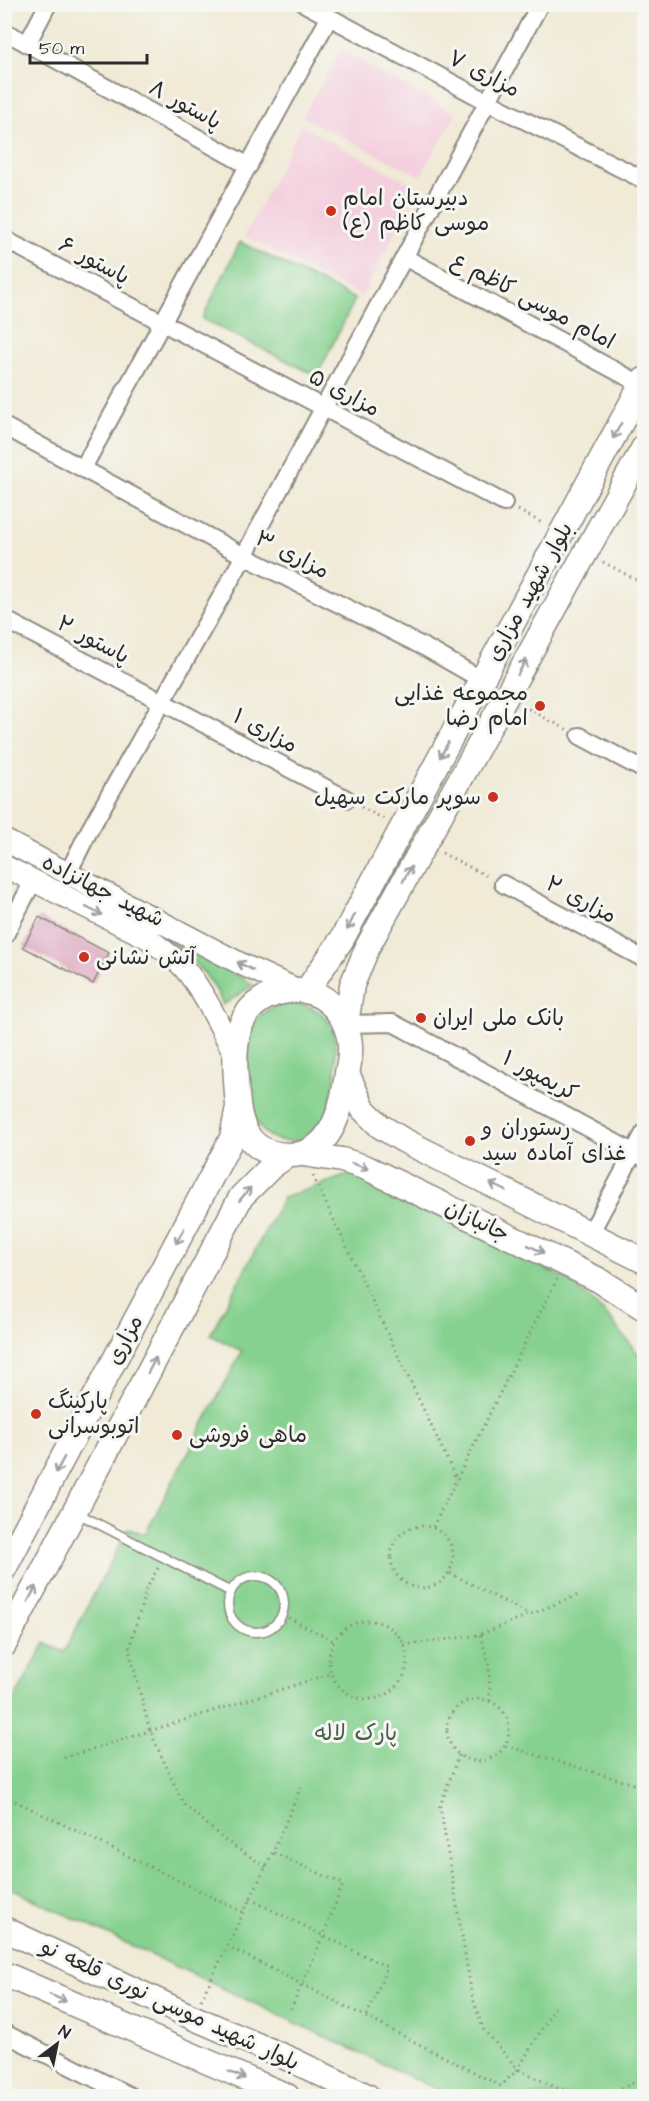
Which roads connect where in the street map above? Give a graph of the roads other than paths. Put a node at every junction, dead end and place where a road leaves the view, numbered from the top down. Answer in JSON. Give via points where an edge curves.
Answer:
{"nodes":[{"id":1,"x":48,"y":4,"type":"edge"},
{"id":2,"x":304,"y":4,"type":"edge"},
{"id":3,"x":540,"y":4,"type":"edge"},
{"id":4,"x":329,"y":18,"type":"junction"},
{"id":5,"x":4,"y":31,"type":"edge"},
{"id":6,"x":27,"y":44,"type":"junction"},
{"id":7,"x":488,"y":102,"type":"junction"},
{"id":8,"x":249,"y":166,"type":"junction"},
{"id":9,"x":645,"y":180,"type":"edge"},
{"id":10,"x":4,"y":239,"type":"edge"},
{"id":11,"x":404,"y":257,"type":"junction"},
{"id":12,"x":163,"y":322,"type":"junction"},
{"id":13,"x":644,"y":384,"type":"edge"},
{"id":14,"x":325,"y":408,"type":"junction"},
{"id":15,"x":4,"y":426,"type":"edge"},
{"id":16,"x":645,"y":447,"type":"edge"},
{"id":17,"x":83,"y":468,"type":"junction"},
{"id":18,"x":504,"y":503,"type":"road end"},
{"id":19,"x":244,"y":556,"type":"junction"},
{"id":20,"x":4,"y":619,"type":"edge"},
{"id":21,"x":482,"y":680,"type":"junction"},
{"id":22,"x":161,"y":702,"type":"junction"},
{"id":23,"x":580,"y":736,"type":"road end"},
{"id":24,"x":645,"y":770,"type":"edge"},
{"id":25,"x":347,"y":799,"type":"road end"},
{"id":26,"x":4,"y":840,"type":"edge"},
{"id":27,"x":4,"y":866,"type":"edge"},
{"id":28,"x":68,"y":873,"type":"junction"},
{"id":29,"x":33,"y":881,"type":"junction"},
{"id":30,"x":503,"y":884,"type":"road end"},
{"id":31,"x":58,"y":893,"type":"junction"},
{"id":32,"x":4,"y":937,"type":"edge"},
{"id":33,"x":643,"y":954,"type":"edge"},
{"id":34,"x":303,"y":990,"type":"junction"},
{"id":35,"x":346,"y":1024,"type":"junction"},
{"id":36,"x":234,"y":1053,"type":"junction"},
{"id":37,"x":347,"y":1072,"type":"junction"},
{"id":38,"x":238,"y":1107,"type":"junction"},
{"id":39,"x":645,"y":1133,"type":"edge"},
{"id":40,"x":295,"y":1154,"type":"junction"},
{"id":41,"x":639,"y":1155,"type":"edge"},
{"id":42,"x":591,"y":1233,"type":"junction"},
{"id":43,"x":645,"y":1260,"type":"edge"},
{"id":44,"x":645,"y":1308,"type":"edge"},
{"id":45,"x":75,"y":1512,"type":"junction"},
{"id":46,"x":4,"y":1569,"type":"edge"},
{"id":47,"x":231,"y":1592,"type":"junction"},
{"id":48,"x":4,"y":1645,"type":"edge"},
{"id":49,"x":4,"y":1929,"type":"edge"},
{"id":50,"x":8,"y":1976,"type":"edge"},
{"id":51,"x":4,"y":2033,"type":"edge"},
{"id":52,"x":294,"y":2061,"type":"junction"},
{"id":53,"x":283,"y":2094,"type":"edge"},
{"id":54,"x":130,"y":2097,"type":"edge"},
{"id":55,"x":367,"y":2097,"type":"edge"}],
"edges":[{"from":1,"to":6,"type":"street"},
{"from":2,"to":4,"type":"street","name":"مزاری ۷"},
{"from":3,"to":7,"type":"street"},
{"from":4,"to":7,"type":"street","name":"مزاری ۷"},
{"from":4,"to":8,"type":"street"},
{"from":5,"to":6,"type":"street","name":"پاستور ۸"},
{"from":6,"to":8,"type":"street","name":"پاستور ۸"},
{"from":7,"to":9,"type":"street","name":"مزاری ۷"},
{"from":7,"to":11,"type":"street"},
{"from":8,"to":12,"type":"street"},
{"from":10,"to":12,"type":"street","name":"پاستور ۶"},
{"from":11,"to":13,"type":"street","name":"امام موسی کاظم ع"},
{"from":11,"to":14,"type":"street"},
{"from":12,"to":14,"type":"street","name":"مزاری ۵"},
{"from":12,"to":17,"type":"street"},
{"from":13,"to":21,"type":"main road","name":"بلوار شهید مزاری","one_way":true},
{"from":14,"to":18,"type":"street","name":"مزاری ۵"},
{"from":14,"to":19,"type":"street"},
{"from":15,"to":17,"type":"street","name":"مزاری ۳"},
{"from":35,"to":16,"type":"main road","name":"بلوار شهید مزاری","one_way":true,"via":[[352,984],[360,964]]},
{"from":17,"to":19,"type":"street","name":"مزاری ۳"},
{"from":19,"to":21,"type":"street","name":"مزاری ۳"},
{"from":19,"to":22,"type":"street"},
{"from":20,"to":22,"type":"street","name":"پاستور ۲"},
{"from":21,"to":34,"type":"main road","name":"بلوار شهید مزاری","one_way":true,"via":[[342,939]]},
{"from":22,"to":25,"type":"street","name":"مزاری ۱"},
{"from":22,"to":28,"type":"street"},
{"from":23,"to":24,"type":"street"},
{"from":26,"to":28,"type":"street","name":"شهید جهانزاده"},
{"from":27,"to":29,"type":"street","name":"شهید جهانزاده"},
{"from":28,"to":31,"type":"street"},
{"from":34,"to":28,"type":"street","name":"شهید جهانزاده","one_way":true,"via":[[243,965]]},
{"from":29,"to":31,"type":"street","name":"شهید جهانزاده"},
{"from":29,"to":32,"type":"street"},
{"from":30,"to":33,"type":"street","name":"مزاری ۲"},
{"from":31,"to":36,"type":"street","name":"شهید جهانزاده","one_way":true,"via":[[148,938],[169,954],[195,984]]},
{"from":34,"to":35,"type":"main road","via":[[331,1004]]},
{"from":34,"to":36,"type":"main road","via":[[265,996],[252,1007],[240,1028]]},
{"from":35,"to":37,"type":"main road","via":[[351,1053]]},
{"from":35,"to":41,"type":"street","name":"کریمپور ۱","via":[[393,1023]]},
{"from":36,"to":38,"type":"main road"},
{"from":37,"to":40,"type":"main road","via":[[340,1112],[332,1130],[323,1140]]},
{"from":42,"to":37,"type":"main road","name":"جانبازان","one_way":true,"via":[[380,1126],[363,1109]]},
{"from":38,"to":40,"type":"main road","via":[[243,1128],[257,1146],[276,1154]]},
{"from":38,"to":46,"type":"main road","name":"مزاری","one_way":true,"via":[[232,1138]]},
{"from":39,"to":41,"type":"street"},
{"from":40,"to":44,"type":"main road","name":"جانبازان","one_way":true,"via":[[342,1160],[367,1168],[619,1291]]},
{"from":45,"to":40,"type":"main road","one_way":true,"via":[[241,1197],[272,1166]]},
{"from":41,"to":42,"type":"street"},
{"from":42,"to":43,"type":"main road","name":"جانبازان"},
{"from":45,"to":47,"type":"lane"},
{"from":48,"to":45,"type":"main road","one_way":true},
{"from":47,"to":47,"type":"lane","via":[[234,1584],[252,1575],[272,1579],[284,1595],[283,1615],[269,1630],[249,1632],[233,1621],[227,1602]]},
{"from":49,"to":52,"type":"main road","name":"بلوار شهید موسی نوری قلعه نو"},
{"from":50,"to":53,"type":"main road","name":"بلوار شهید موسی نوری قلعه نو","one_way":true},
{"from":51,"to":54,"type":"street"},
{"from":52,"to":53,"type":"main road"},
{"from":52,"to":55,"type":"main road","name":"بلوار شهید موسی نوری قلعه نو"}]}
